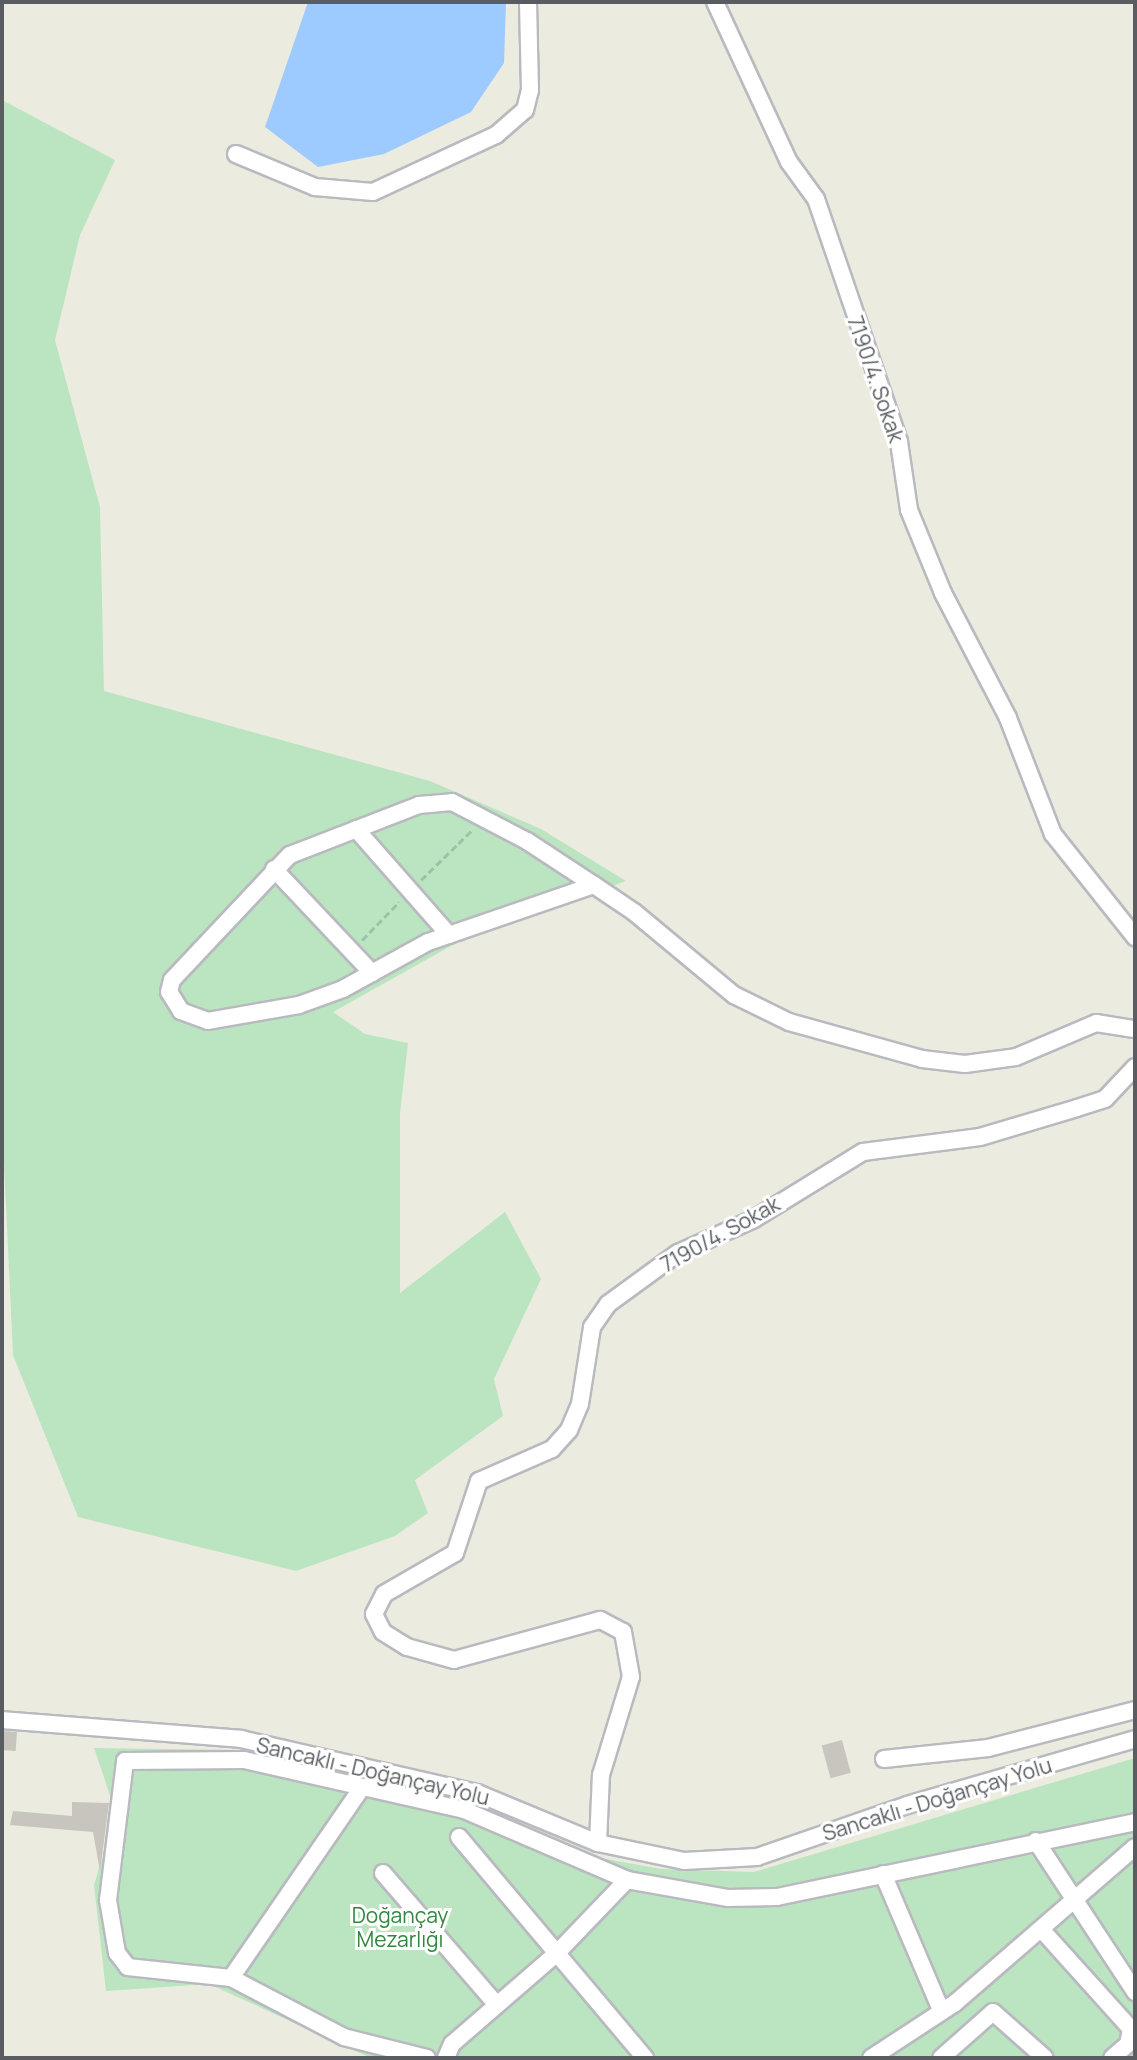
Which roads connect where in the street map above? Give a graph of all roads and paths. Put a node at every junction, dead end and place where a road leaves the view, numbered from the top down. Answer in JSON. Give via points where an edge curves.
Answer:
{"nodes":[{"id":1,"x":528,"y":2,"type":"edge"},
{"id":2,"x":715,"y":2,"type":"edge"},
{"id":3,"x":236,"y":154,"type":"dead end"},
{"id":4,"x":356,"y":830,"type":"junction"},
{"id":5,"x":274,"y":869,"type":"junction"},
{"id":6,"x":594,"y":885,"type":"junction"},
{"id":7,"x":449,"y":935,"type":"junction"},
{"id":8,"x":1135,"y":937,"type":"edge"},
{"id":9,"x":372,"y":973,"type":"junction"},
{"id":10,"x":1135,"y":1029,"type":"edge"},
{"id":11,"x":1135,"y":1067,"type":"edge"},
{"id":12,"x":1135,"y":1710,"type":"edge"},
{"id":13,"x":2,"y":1720,"type":"edge"},
{"id":14,"x":1135,"y":1739,"type":"edge"},
{"id":15,"x":884,"y":1759,"type":"dead end"},
{"id":16,"x":361,"y":1789,"type":"junction"},
{"id":17,"x":1135,"y":1822,"type":"edge"},
{"id":18,"x":459,"y":1837,"type":"dead end"},
{"id":19,"x":1036,"y":1840,"type":"junction"},
{"id":20,"x":598,"y":1843,"type":"junction"},
{"id":21,"x":1135,"y":1847,"type":"edge"},
{"id":22,"x":383,"y":1873,"type":"dead end"},
{"id":23,"x":883,"y":1874,"type":"junction"},
{"id":24,"x":626,"y":1880,"type":"junction"},
{"id":25,"x":1074,"y":1899,"type":"junction"},
{"id":26,"x":1041,"y":1928,"type":"junction"},
{"id":27,"x":557,"y":1953,"type":"junction"},
{"id":28,"x":231,"y":1978,"type":"junction"},
{"id":29,"x":1135,"y":1992,"type":"edge"},
{"id":30,"x":497,"y":2005,"type":"junction"},
{"id":31,"x":942,"y":2010,"type":"junction"},
{"id":32,"x":427,"y":2058,"type":"edge"},
{"id":33,"x":446,"y":2058,"type":"edge"},
{"id":34,"x":645,"y":2058,"type":"edge"},
{"id":35,"x":872,"y":2058,"type":"edge"},
{"id":36,"x":941,"y":2058,"type":"edge"},
{"id":37,"x":1045,"y":2058,"type":"edge"},
{"id":38,"x":1112,"y":2058,"type":"edge"}],
"edges":[{"from":1,"to":3,"type":"street","via":[[530,90],[525,110],[496,135],[373,192],[315,187]]},
{"from":2,"to":8,"type":"street","name":"7190/4. Sokak","via":[[789,162],[816,199],[899,442],[909,510],[943,593],[1008,718],[1053,834]]},
{"from":4,"to":5,"type":"street","via":[[308,844]]},
{"from":4,"to":6,"type":"street","via":[[419,805],[452,802]]},
{"from":4,"to":7,"type":"street"},
{"from":5,"to":9,"type":"street"},
{"from":5,"to":9,"type":"street","via":[[172,980],[172,1000],[181,1011],[208,1021],[234,1018],[299,1005]]},
{"from":6,"to":7,"type":"street"},
{"from":6,"to":10,"type":"street","via":[[761,1011],[922,1059],[965,1064],[1017,1057],[1096,1023]]},
{"from":7,"to":9,"type":"street"},
{"from":11,"to":20,"type":"street","name":"7190/4. Sokak","via":[[1105,1098],[1077,1108],[980,1138],[863,1152],[754,1219],[678,1253],[608,1304],[592,1326],[580,1404],[569,1430],[552,1448],[479,1481],[455,1553],[384,1594],[374,1614],[383,1632],[407,1647],[454,1660],[600,1620],[623,1632],[631,1677],[601,1775]]},
{"from":12,"to":15,"type":"street","via":[[988,1748]]},
{"from":13,"to":20,"type":"street","name":"Sancaklı - Doğançay Yolu","via":[[241,1739],[477,1793]]},
{"from":14,"to":20,"type":"street","name":"Sancaklı - Doğançay Yolu","via":[[907,1805],[757,1857],[684,1861]]},
{"from":16,"to":24,"type":"street","via":[[497,1821]]},
{"from":16,"to":28,"type":"street"},
{"from":16,"to":28,"type":"street","via":[[210,1755],[125,1761],[119,1773],[121,1830],[108,1878],[117,1953],[128,1967],[147,1974]]},
{"from":17,"to":19,"type":"street"},
{"from":18,"to":27,"type":"street"},
{"from":19,"to":23,"type":"street"},
{"from":19,"to":25,"type":"street"},
{"from":21,"to":25,"type":"street"},
{"from":22,"to":30,"type":"street"},
{"from":23,"to":24,"type":"street","via":[[777,1897],[728,1898]]},
{"from":23,"to":31,"type":"street"},
{"from":24,"to":27,"type":"street"},
{"from":25,"to":26,"type":"street"},
{"from":25,"to":29,"type":"street"},
{"from":26,"to":31,"type":"street"},
{"from":26,"to":38,"type":"street","via":[[1130,2029],[1128,2044]]},
{"from":27,"to":30,"type":"street"},
{"from":27,"to":34,"type":"street"},
{"from":28,"to":32,"type":"street","via":[[344,2036]]},
{"from":30,"to":33,"type":"street","via":[[452,2044]]},
{"from":31,"to":35,"type":"street"},
{"from":36,"to":37,"type":"street","via":[[993,2012]]}]}
